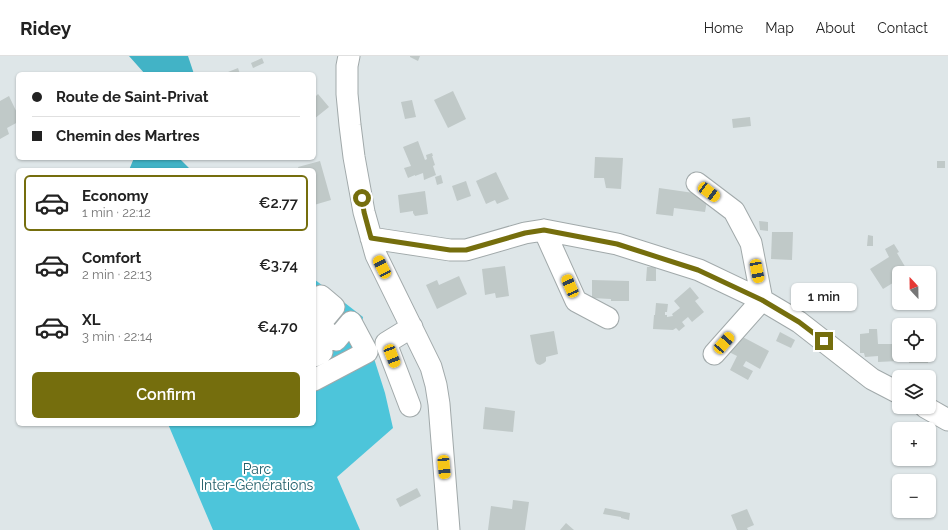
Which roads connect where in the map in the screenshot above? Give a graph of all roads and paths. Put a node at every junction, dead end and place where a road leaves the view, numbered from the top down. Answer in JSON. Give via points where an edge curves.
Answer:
{"nodes":[{"id":1,"x":349,"y":56,"type":"edge"},
{"id":2,"x":696,"y":183,"type":"dead end"},
{"id":3,"x":544,"y":230,"type":"junction"},
{"id":4,"x":371,"y":238,"type":"junction"},
{"id":5,"x":762,"y":300,"type":"junction"},
{"id":6,"x":316,"y":302,"type":"edge"},
{"id":7,"x":608,"y":318,"type":"dead end"},
{"id":8,"x":412,"y":327,"type":"junction"},
{"id":9,"x":316,"y":344,"type":"edge"},
{"id":10,"x":714,"y":354,"type":"dead end"},
{"id":11,"x":316,"y":355,"type":"edge"},
{"id":12,"x":316,"y":379,"type":"edge"},
{"id":13,"x":892,"y":389,"type":"edge"},
{"id":14,"x":410,"y":406,"type":"dead end"},
{"id":15,"x":936,"y":414,"type":"edge"},
{"id":16,"x":948,"y":420,"type":"edge"},
{"id":17,"x":449,"y":530,"type":"edge"}],
"edges":[{"from":1,"to":4,"type":"street","via":[[347,94],[350,126],[364,212]]},
{"from":2,"to":5,"type":"street","via":[[734,211],[751,243]]},
{"from":3,"to":4,"type":"street","via":[[466,250],[450,250]]},
{"from":3,"to":5,"type":"street","via":[[617,244],[698,270]]},
{"from":3,"to":7,"type":"street","via":[[576,300]]},
{"from":4,"to":8,"type":"street","via":[[376,255]]},
{"from":5,"to":10,"type":"street"},
{"from":5,"to":13,"type":"street","via":[[799,322],[872,379]]},
{"from":6,"to":12,"type":"street","via":[[321,296],[334,307],[319,325],[336,340],[351,322],[367,352]]},
{"from":8,"to":14,"type":"street","via":[[386,343]]},
{"from":8,"to":17,"type":"street","via":[[431,367],[436,385]]},
{"from":9,"to":11,"type":"street","via":[[322,352]]},
{"from":15,"to":16,"type":"street"}]}
